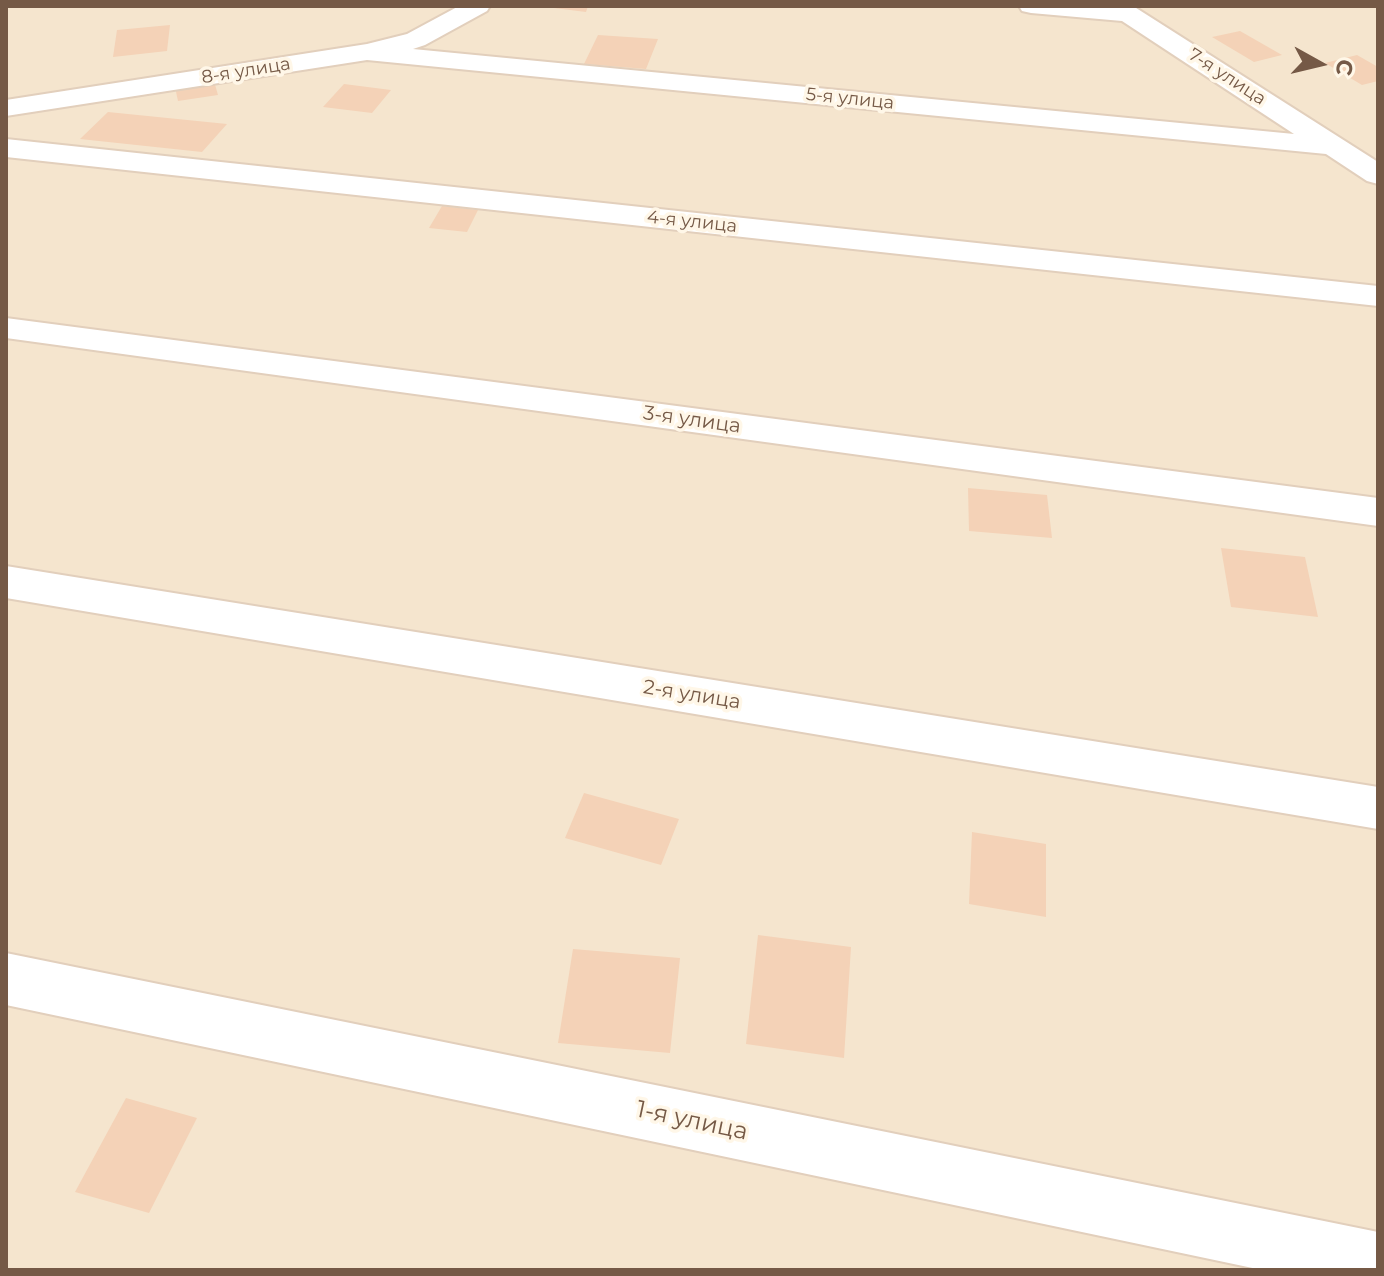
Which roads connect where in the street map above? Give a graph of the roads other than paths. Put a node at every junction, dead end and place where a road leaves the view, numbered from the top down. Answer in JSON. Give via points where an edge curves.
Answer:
{"nodes":[{"id":1,"x":478,"y":6,"type":"edge"},
{"id":2,"x":1031,"y":6,"type":"edge"},
{"id":3,"x":1122,"y":10,"type":"edge"},
{"id":4,"x":367,"y":52,"type":"junction"},
{"id":5,"x":6,"y":108,"type":"edge"},
{"id":6,"x":1333,"y":146,"type":"junction"},
{"id":7,"x":6,"y":148,"type":"edge"},
{"id":8,"x":1378,"y":175,"type":"edge"},
{"id":9,"x":1378,"y":296,"type":"edge"},
{"id":10,"x":6,"y":328,"type":"edge"},
{"id":11,"x":1378,"y":512,"type":"edge"},
{"id":12,"x":6,"y":582,"type":"edge"},
{"id":13,"x":1378,"y":808,"type":"edge"},
{"id":14,"x":6,"y":979,"type":"edge"},
{"id":15,"x":1378,"y":1263,"type":"edge"}],
"edges":[{"from":1,"to":4,"type":"street","name":"8-я улица","via":[[416,40]]},
{"from":2,"to":3,"type":"street"},
{"from":3,"to":6,"type":"street","name":"7-я улица"},
{"from":4,"to":5,"type":"street","name":"8-я улица"},
{"from":4,"to":6,"type":"street","name":"5-я улица"},
{"from":6,"to":8,"type":"street","name":"7-я улица"},
{"from":7,"to":9,"type":"street","name":"4-я улица"},
{"from":10,"to":11,"type":"street","name":"3-я улица"},
{"from":12,"to":13,"type":"street","name":"2-я улица"},
{"from":14,"to":15,"type":"street","name":"1-я улица"}]}
